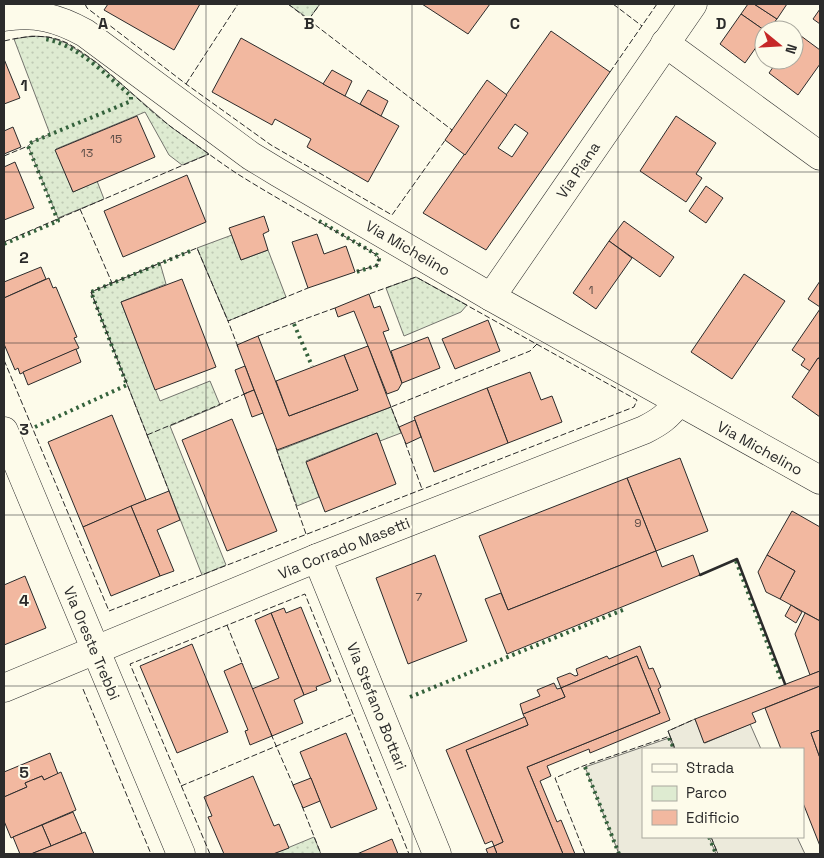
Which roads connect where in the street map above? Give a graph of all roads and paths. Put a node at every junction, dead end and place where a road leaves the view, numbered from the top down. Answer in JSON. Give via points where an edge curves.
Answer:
{"nodes":[{"id":1,"x":693,"y":4,"type":"edge"},
{"id":2,"x":4,"y":17,"type":"edge"},
{"id":3,"x":665,"y":43,"type":"junction"},
{"id":4,"x":820,"y":156,"type":"edge"},
{"id":5,"x":490,"y":297,"type":"junction"},
{"id":6,"x":678,"y":402,"type":"junction"},
{"id":7,"x":4,"y":431,"type":"edge"},
{"id":8,"x":820,"y":480,"type":"edge"},
{"id":9,"x":317,"y":558,"type":"junction"},
{"id":10,"x":94,"y":650,"type":"junction"},
{"id":11,"x":4,"y":688,"type":"edge"},
{"id":12,"x":180,"y":854,"type":"edge"},
{"id":13,"x":437,"y":854,"type":"edge"}],
"edges":[{"from":1,"to":3,"type":"street","name":"Via Piana"},
{"from":2,"to":5,"type":"street","name":"Via Michelino","via":[[31,15],[52,18],[85,33],[251,156]]},
{"from":3,"to":4,"type":"street"},
{"from":3,"to":5,"type":"street","name":"Via Piana"},
{"from":5,"to":6,"type":"street","name":"Via Michelino"},
{"from":6,"to":8,"type":"street","name":"Via Michelino"},
{"from":6,"to":9,"type":"street","name":"Via Corrado Masetti","via":[[659,423],[644,430]]},
{"from":7,"to":10,"type":"street","name":"Via Oreste Trebbi"},
{"from":9,"to":10,"type":"street","name":"Via Corrado Masetti"},
{"from":9,"to":13,"type":"street","name":"Via Stefano Bottari"},
{"from":10,"to":11,"type":"street","name":"Via Corrado Masetti"},
{"from":10,"to":12,"type":"street","name":"Via Oreste Trebbi"}]}
